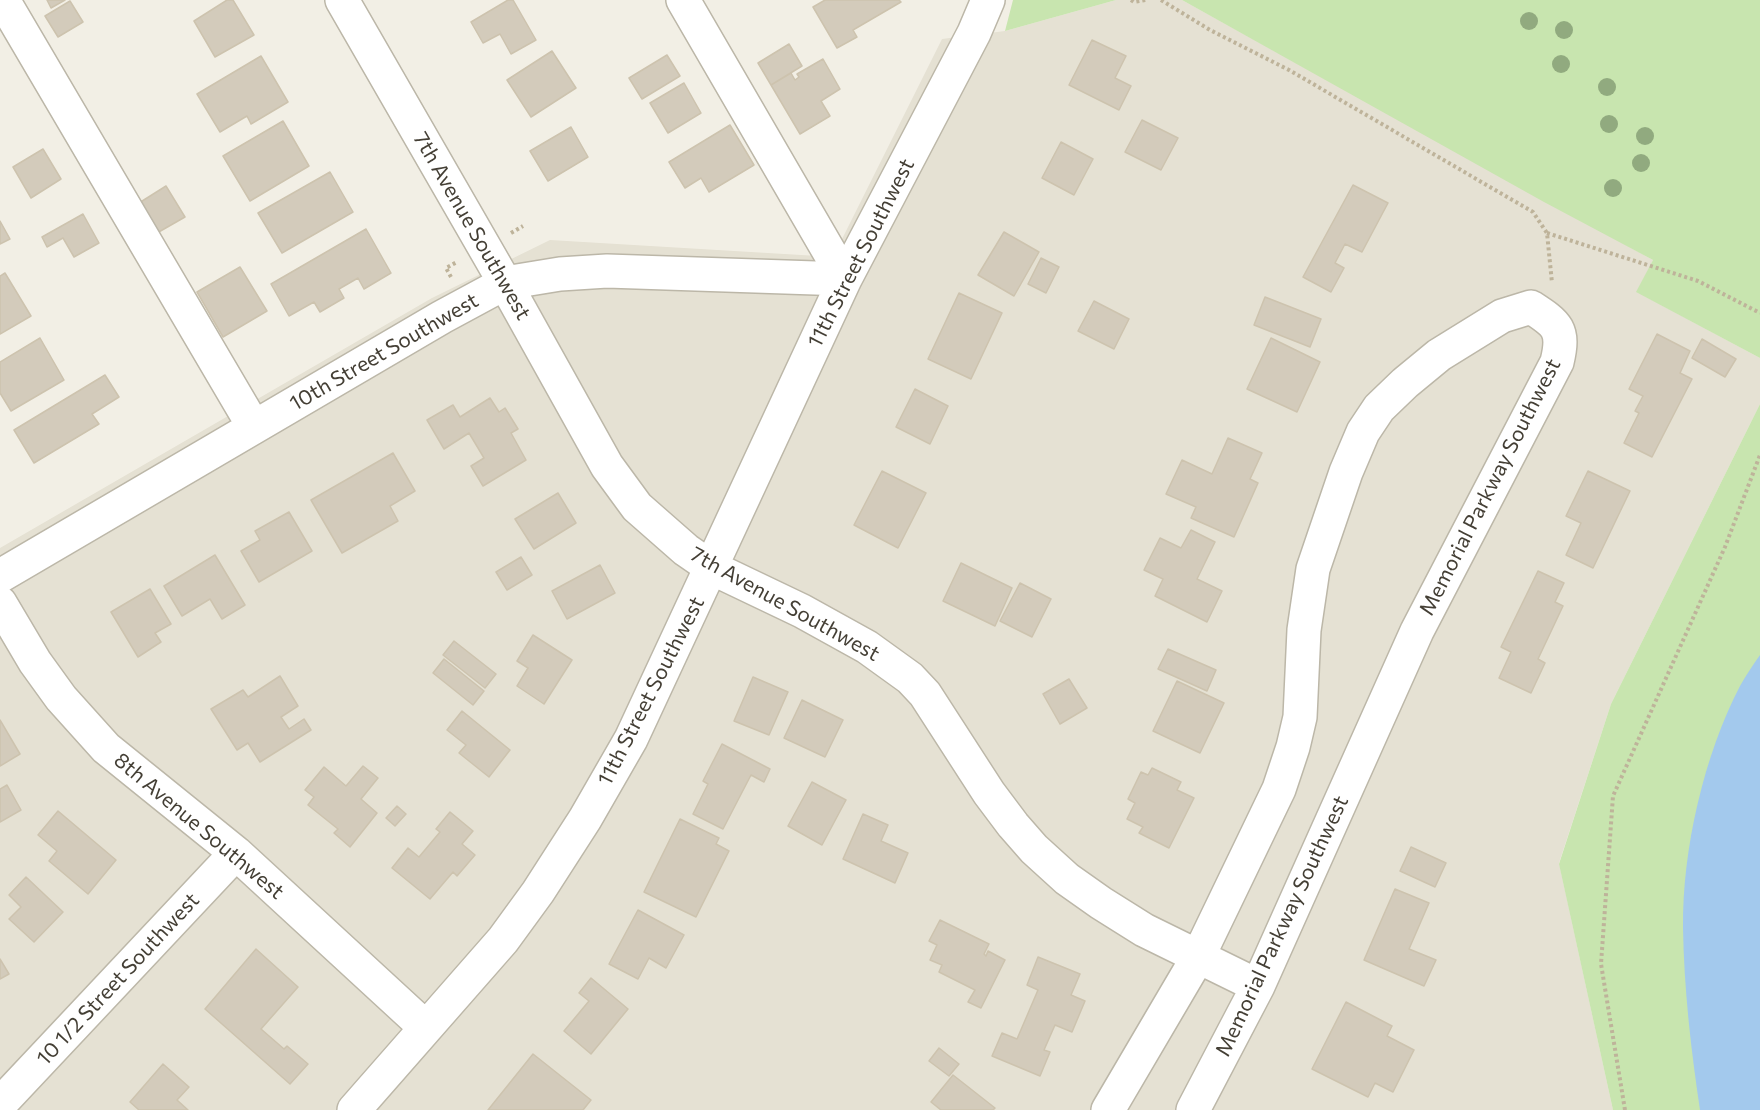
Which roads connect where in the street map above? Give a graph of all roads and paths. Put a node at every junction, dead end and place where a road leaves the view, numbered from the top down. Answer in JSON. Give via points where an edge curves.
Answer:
{"nodes":[{"id":1,"x":3,"y":0,"type":"edge"},
{"id":2,"x":342,"y":0,"type":"edge"},
{"id":3,"x":683,"y":0,"type":"edge"},
{"id":4,"x":988,"y":0,"type":"edge"},
{"id":5,"x":1131,"y":0,"type":"edge"},
{"id":6,"x":1146,"y":0,"type":"edge"},
{"id":7,"x":1161,"y":0,"type":"edge"},
{"id":8,"x":1547,"y":233,"type":"junction"},
{"id":9,"x":845,"y":279,"type":"junction"},
{"id":10,"x":505,"y":283,"type":"junction"},
{"id":11,"x":1760,"y":313,"type":"edge"},
{"id":12,"x":1555,"y":323,"type":"junction"},
{"id":13,"x":254,"y":427,"type":"junction"},
{"id":14,"x":1760,"y":455,"type":"edge"},
{"id":15,"x":712,"y":568,"type":"junction"},
{"id":16,"x":0,"y":576,"type":"edge"},
{"id":17,"x":0,"y":603,"type":"edge"},
{"id":18,"x":236,"y":853,"type":"junction"},
{"id":19,"x":1198,"y":957,"type":"junction"},
{"id":20,"x":1258,"y":986,"type":"junction"},
{"id":21,"x":425,"y":1027,"type":"junction"},
{"id":22,"x":0,"y":1104,"type":"edge"},
{"id":23,"x":354,"y":1110,"type":"edge"},
{"id":24,"x":1108,"y":1110,"type":"edge"},
{"id":25,"x":1192,"y":1110,"type":"edge"},
{"id":26,"x":1625,"y":1110,"type":"edge"}],
"edges":[{"from":1,"to":13,"type":"street"},
{"from":2,"to":10,"type":"street","name":"7th Avenue Southwest"},
{"from":3,"to":9,"type":"street"},
{"from":4,"to":9,"type":"street","name":"11th Street Southwest"},
{"from":5,"to":6,"type":"path"},
{"from":7,"to":8,"type":"path","via":[[1508,196],[1533,212]]},
{"from":8,"to":11,"type":"path","via":[[1698,281]]},
{"from":8,"to":12,"type":"path"},
{"from":9,"to":10,"type":"street","name":"10th Street Southwest","via":[[607,271]]},
{"from":9,"to":15,"type":"street","name":"11th Street Southwest"},
{"from":10,"to":13,"type":"street","name":"10th Street Southwest"},
{"from":10,"to":15,"type":"street","name":"7th Avenue Southwest","via":[[607,466],[650,520]]},
{"from":12,"to":19,"type":"street","via":[[1531,307],[1502,316],[1439,355],[1405,382],[1378,408],[1364,432],[1313,569],[1304,630],[1300,717],[1293,747],[1279,789]]},
{"from":12,"to":20,"type":"street","name":"Memorial Parkway Southwest","via":[[1562,344],[1557,362],[1417,631]]},
{"from":13,"to":16,"type":"street","name":"10th Street Southwest"},
{"from":14,"to":26,"type":"path","via":[[1725,547],[1613,796],[1600,964]]},
{"from":15,"to":19,"type":"street","name":"7th Avenue Southwest","via":[[867,647],[910,678],[925,694],[989,793],[1034,849],[1101,903]]},
{"from":15,"to":21,"type":"street","name":"11th Street Southwest","via":[[631,739],[585,819],[502,940]]},
{"from":17,"to":18,"type":"street","name":"8th Avenue Southwest","via":[[35,662],[73,714],[106,748]]},
{"from":18,"to":21,"type":"street","name":"8th Avenue Southwest"},
{"from":18,"to":22,"type":"street","name":"10 1/2 Street Southwest"},
{"from":19,"to":20,"type":"street","name":"7th Avenue Southwest"},
{"from":19,"to":24,"type":"street"},
{"from":20,"to":25,"type":"street","name":"Memorial Parkway Southwest"},
{"from":21,"to":23,"type":"street","name":"11th Street Southwest"}]}
